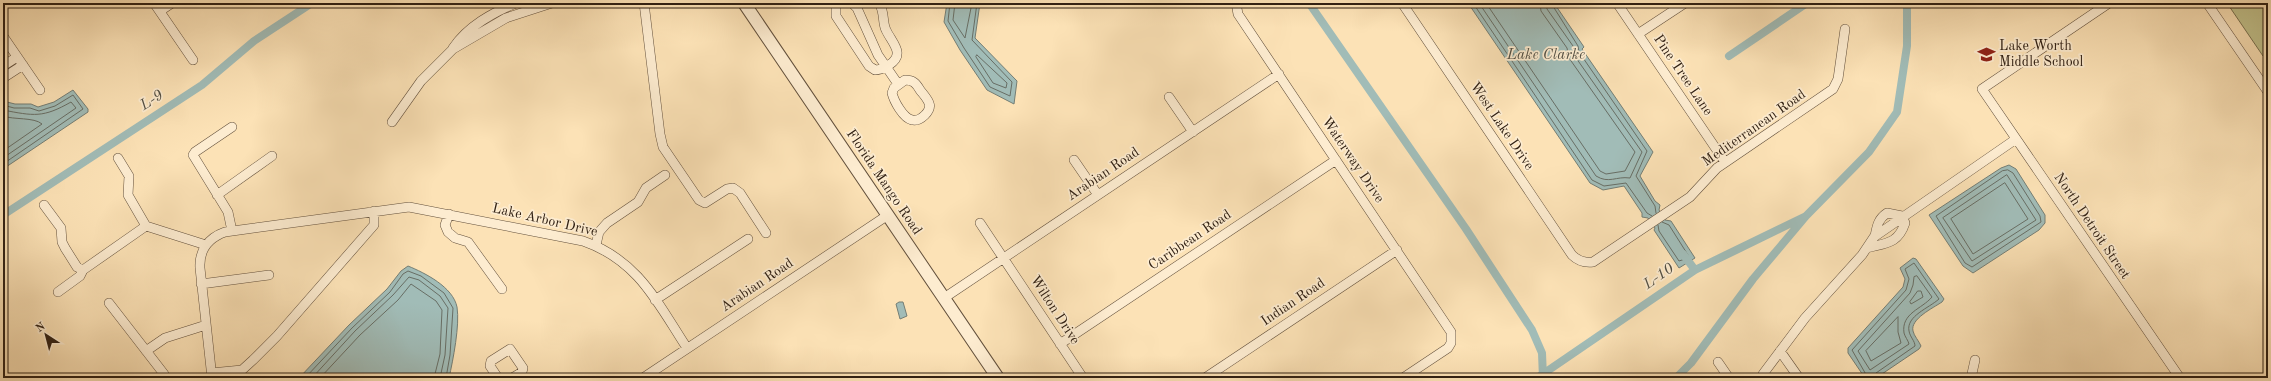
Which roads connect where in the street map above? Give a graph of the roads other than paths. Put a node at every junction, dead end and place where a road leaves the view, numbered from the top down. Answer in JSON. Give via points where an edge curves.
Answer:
{"nodes":[{"id":1,"x":154,"y":3,"type":"edge"},
{"id":2,"x":172,"y":3,"type":"edge"},
{"id":3,"x":516,"y":3,"type":"edge"},
{"id":4,"x":552,"y":3,"type":"edge"},
{"id":5,"x":644,"y":3,"type":"edge"},
{"id":6,"x":744,"y":3,"type":"edge"},
{"id":7,"x":836,"y":3,"type":"edge"},
{"id":8,"x":852,"y":3,"type":"edge"},
{"id":9,"x":879,"y":3,"type":"edge"},
{"id":10,"x":1236,"y":3,"type":"edge"},
{"id":11,"x":1402,"y":3,"type":"edge"},
{"id":12,"x":1617,"y":3,"type":"edge"},
{"id":13,"x":1685,"y":3,"type":"edge"},
{"id":14,"x":2109,"y":3,"type":"edge"},
{"id":15,"x":2207,"y":3,"type":"edge"},
{"id":16,"x":160,"y":11,"type":"junction"},
{"id":17,"x":1845,"y":29,"type":"dead end"},
{"id":18,"x":1638,"y":34,"type":"junction"},
{"id":19,"x":3,"y":36,"type":"edge"},
{"id":20,"x":453,"y":48,"type":"junction"},
{"id":21,"x":193,"y":60,"type":"dead end"},
{"id":22,"x":20,"y":61,"type":"junction"},
{"id":23,"x":3,"y":66,"type":"edge"},
{"id":24,"x":886,"y":67,"type":"junction"},
{"id":25,"x":1278,"y":74,"type":"junction"},
{"id":26,"x":3,"y":78,"type":"edge"},
{"id":27,"x":898,"y":84,"type":"junction"},
{"id":28,"x":40,"y":90,"type":"dead end"},
{"id":29,"x":2268,"y":92,"type":"edge"},
{"id":30,"x":1169,"y":96,"type":"dead end"},
{"id":31,"x":392,"y":122,"type":"dead end"},
{"id":32,"x":232,"y":127,"type":"dead end"},
{"id":33,"x":1193,"y":132,"type":"junction"},
{"id":34,"x":2016,"y":139,"type":"junction"},
{"id":35,"x":272,"y":156,"type":"dead end"},
{"id":36,"x":118,"y":158,"type":"dead end"},
{"id":37,"x":1074,"y":160,"type":"dead end"},
{"id":38,"x":1336,"y":160,"type":"junction"},
{"id":39,"x":1725,"y":162,"type":"junction"},
{"id":40,"x":665,"y":175,"type":"dead end"},
{"id":41,"x":217,"y":195,"type":"junction"},
{"id":42,"x":1098,"y":195,"type":"junction"},
{"id":43,"x":44,"y":205,"type":"dead end"},
{"id":44,"x":374,"y":211,"type":"junction"},
{"id":45,"x":449,"y":214,"type":"junction"},
{"id":46,"x":888,"y":215,"type":"junction"},
{"id":47,"x":1902,"y":216,"type":"junction"},
{"id":48,"x":980,"y":223,"type":"dead end"},
{"id":49,"x":146,"y":226,"type":"junction"},
{"id":50,"x":232,"y":231,"type":"junction"},
{"id":51,"x":766,"y":233,"type":"dead end"},
{"id":52,"x":1879,"y":233,"type":"junction"},
{"id":53,"x":748,"y":239,"type":"dead end"},
{"id":54,"x":1889,"y":242,"type":"junction"},
{"id":55,"x":206,"y":245,"type":"junction"},
{"id":56,"x":596,"y":245,"type":"junction"},
{"id":57,"x":1867,"y":248,"type":"junction"},
{"id":58,"x":1397,"y":250,"type":"junction"},
{"id":59,"x":1003,"y":258,"type":"junction"},
{"id":60,"x":1581,"y":262,"type":"joint"},
{"id":61,"x":83,"y":270,"type":"junction"},
{"id":62,"x":270,"y":275,"type":"dead end"},
{"id":63,"x":201,"y":284,"type":"junction"},
{"id":64,"x":502,"y":289,"type":"dead end"},
{"id":65,"x":58,"y":292,"type":"dead end"},
{"id":66,"x":944,"y":298,"type":"junction"},
{"id":67,"x":655,"y":300,"type":"junction"},
{"id":68,"x":109,"y":303,"type":"dead end"},
{"id":69,"x":206,"y":325,"type":"junction"},
{"id":70,"x":1060,"y":344,"type":"junction"},
{"id":71,"x":687,"y":348,"type":"junction"},
{"id":72,"x":146,"y":351,"type":"junction"},
{"id":73,"x":1780,"y":351,"type":"junction"},
{"id":74,"x":1976,"y":360,"type":"dead end"},
{"id":75,"x":1718,"y":362,"type":"dead end"},
{"id":76,"x":164,"y":374,"type":"dead end"},
{"id":77,"x":1763,"y":374,"type":"dead end"},
{"id":78,"x":211,"y":376,"type":"edge"},
{"id":79,"x":498,"y":378,"type":"edge"},
{"id":80,"x":512,"y":378,"type":"edge"},
{"id":81,"x":643,"y":378,"type":"edge"},
{"id":82,"x":998,"y":378,"type":"edge"},
{"id":83,"x":1083,"y":378,"type":"edge"},
{"id":84,"x":1205,"y":378,"type":"edge"},
{"id":85,"x":1403,"y":378,"type":"edge"},
{"id":86,"x":1729,"y":378,"type":"edge"},
{"id":87,"x":1798,"y":378,"type":"edge"},
{"id":88,"x":1971,"y":378,"type":"edge"},
{"id":89,"x":2180,"y":378,"type":"edge"}],
"edges":[{"from":1,"to":16,"type":"street"},
{"from":2,"to":16,"type":"street"},
{"from":3,"to":20,"type":"street","via":[[476,24]]},
{"from":4,"to":20,"type":"street","via":[[506,18]]},
{"from":5,"to":51,"type":"street","via":[[663,147],[699,200],[705,203],[733,188],[740,193]]},
{"from":6,"to":46,"type":"street","name":"Florida Mango Road"},
{"from":7,"to":24,"type":"street","via":[[836,16],[870,66],[875,70]]},
{"from":8,"to":24,"type":"street","via":[[857,8]]},
{"from":9,"to":24,"type":"street","via":[[884,13],[885,29],[898,51],[898,57]]},
{"from":10,"to":25,"type":"street","name":"Waterway Drive","via":[[1238,14]]},
{"from":11,"to":60,"type":"street","name":"West Lake Drive","via":[[1572,255]]},
{"from":12,"to":18,"type":"street","name":"Pine Tree Lane"},
{"from":13,"to":18,"type":"street"},
{"from":14,"to":34,"type":"street","name":"North Detroit Street","via":[[1982,89]]},
{"from":15,"to":29,"type":"street"},
{"from":16,"to":21,"type":"street"},
{"from":17,"to":39,"type":"street","name":"Mediterranean Road","via":[[1838,79],[1833,89]]},
{"from":18,"to":39,"type":"street","name":"Pine Tree Lane"},
{"from":19,"to":22,"type":"street"},
{"from":20,"to":31,"type":"street","via":[[421,80]]},
{"from":22,"to":23,"type":"street"},
{"from":22,"to":26,"type":"street"},
{"from":22,"to":28,"type":"street"},
{"from":24,"to":27,"type":"street"},
{"from":25,"to":33,"type":"street","name":"Arabian Road"},
{"from":25,"to":38,"type":"street","name":"Waterway Drive"},
{"from":27,"to":27,"type":"street","via":[[892,93],[906,117],[916,120],[926,114],[929,104],[916,83],[906,80]]},
{"from":30,"to":33,"type":"street"},
{"from":32,"to":41,"type":"street","via":[[194,155]]},
{"from":33,"to":42,"type":"street","name":"Arabian Road"},
{"from":34,"to":47,"type":"street"},
{"from":34,"to":89,"type":"street","name":"North Detroit Street"},
{"from":35,"to":41,"type":"street"},
{"from":36,"to":49,"type":"street","via":[[129,176],[128,195]]},
{"from":37,"to":42,"type":"street"},
{"from":38,"to":58,"type":"street","name":"Waterway Drive"},
{"from":38,"to":70,"type":"street","name":"Caribbean Road"},
{"from":39,"to":60,"type":"street","name":"Mediterranean Road","via":[[1708,175],[1694,194],[1593,262]]},
{"from":40,"to":56,"type":"street","via":[[646,188],[638,202],[607,223],[599,232]]},
{"from":41,"to":50,"type":"street","via":[[228,212]]},
{"from":42,"to":59,"type":"street","name":"Arabian Road"},
{"from":43,"to":61,"type":"street","via":[[61,228],[65,248],[77,267]]},
{"from":44,"to":45,"type":"street","name":"Lake Arbor Drive","via":[[409,207]]},
{"from":44,"to":50,"type":"street","name":"Lake Arbor Drive"},
{"from":44,"to":78,"type":"street","via":[[374,225],[278,336],[242,370]]},
{"from":45,"to":56,"type":"street","name":"Lake Arbor Drive"},
{"from":45,"to":64,"type":"street","via":[[445,226],[448,232],[455,238],[468,242]]},
{"from":46,"to":66,"type":"street","name":"Florida Mango Road"},
{"from":46,"to":71,"type":"street","name":"Arabian Road"},
{"from":47,"to":52,"type":"street"},
{"from":47,"to":54,"type":"street","via":[[1905,223],[1901,235]]},
{"from":48,"to":59,"type":"street","name":"Wilton Drive"},
{"from":49,"to":55,"type":"street"},
{"from":49,"to":61,"type":"street"},
{"from":50,"to":55,"type":"street","name":"Lake Arbor Drive","via":[[219,234]]},
{"from":52,"to":54,"type":"street"},
{"from":52,"to":57,"type":"street"},
{"from":53,"to":67,"type":"street"},
{"from":54,"to":57,"type":"street"},
{"from":55,"to":63,"type":"street","via":[[200,262]]},
{"from":56,"to":67,"type":"street","name":"Lake Arbor Drive","via":[[627,264],[642,280]]},
{"from":57,"to":73,"type":"street","via":[[1805,318]]},
{"from":58,"to":84,"type":"street","name":"Indian Road"},
{"from":58,"to":85,"type":"street","name":"Waterway Drive","via":[[1451,332],[1451,343],[1448,348]]},
{"from":59,"to":66,"type":"street","name":"Arabian Road"},
{"from":59,"to":70,"type":"street","name":"Wilton Drive"},
{"from":61,"to":65,"type":"street","via":[[80,276]]},
{"from":62,"to":63,"type":"street"},
{"from":63,"to":69,"type":"street"},
{"from":66,"to":82,"type":"street","name":"Florida Mango Road"},
{"from":67,"to":71,"type":"street","name":"Lake Arbor Drive"},
{"from":68,"to":72,"type":"street"},
{"from":69,"to":72,"type":"street","via":[[165,338]]},
{"from":69,"to":78,"type":"street"},
{"from":70,"to":83,"type":"street","name":"Wilton Drive"},
{"from":71,"to":81,"type":"street","name":"Arabian Road"},
{"from":72,"to":76,"type":"street"},
{"from":73,"to":77,"type":"street"},
{"from":73,"to":87,"type":"street"},
{"from":74,"to":88,"type":"street"},
{"from":75,"to":86,"type":"street"},
{"from":79,"to":80,"type":"street","via":[[490,366],[491,361],[510,349],[524,368]]}]}
